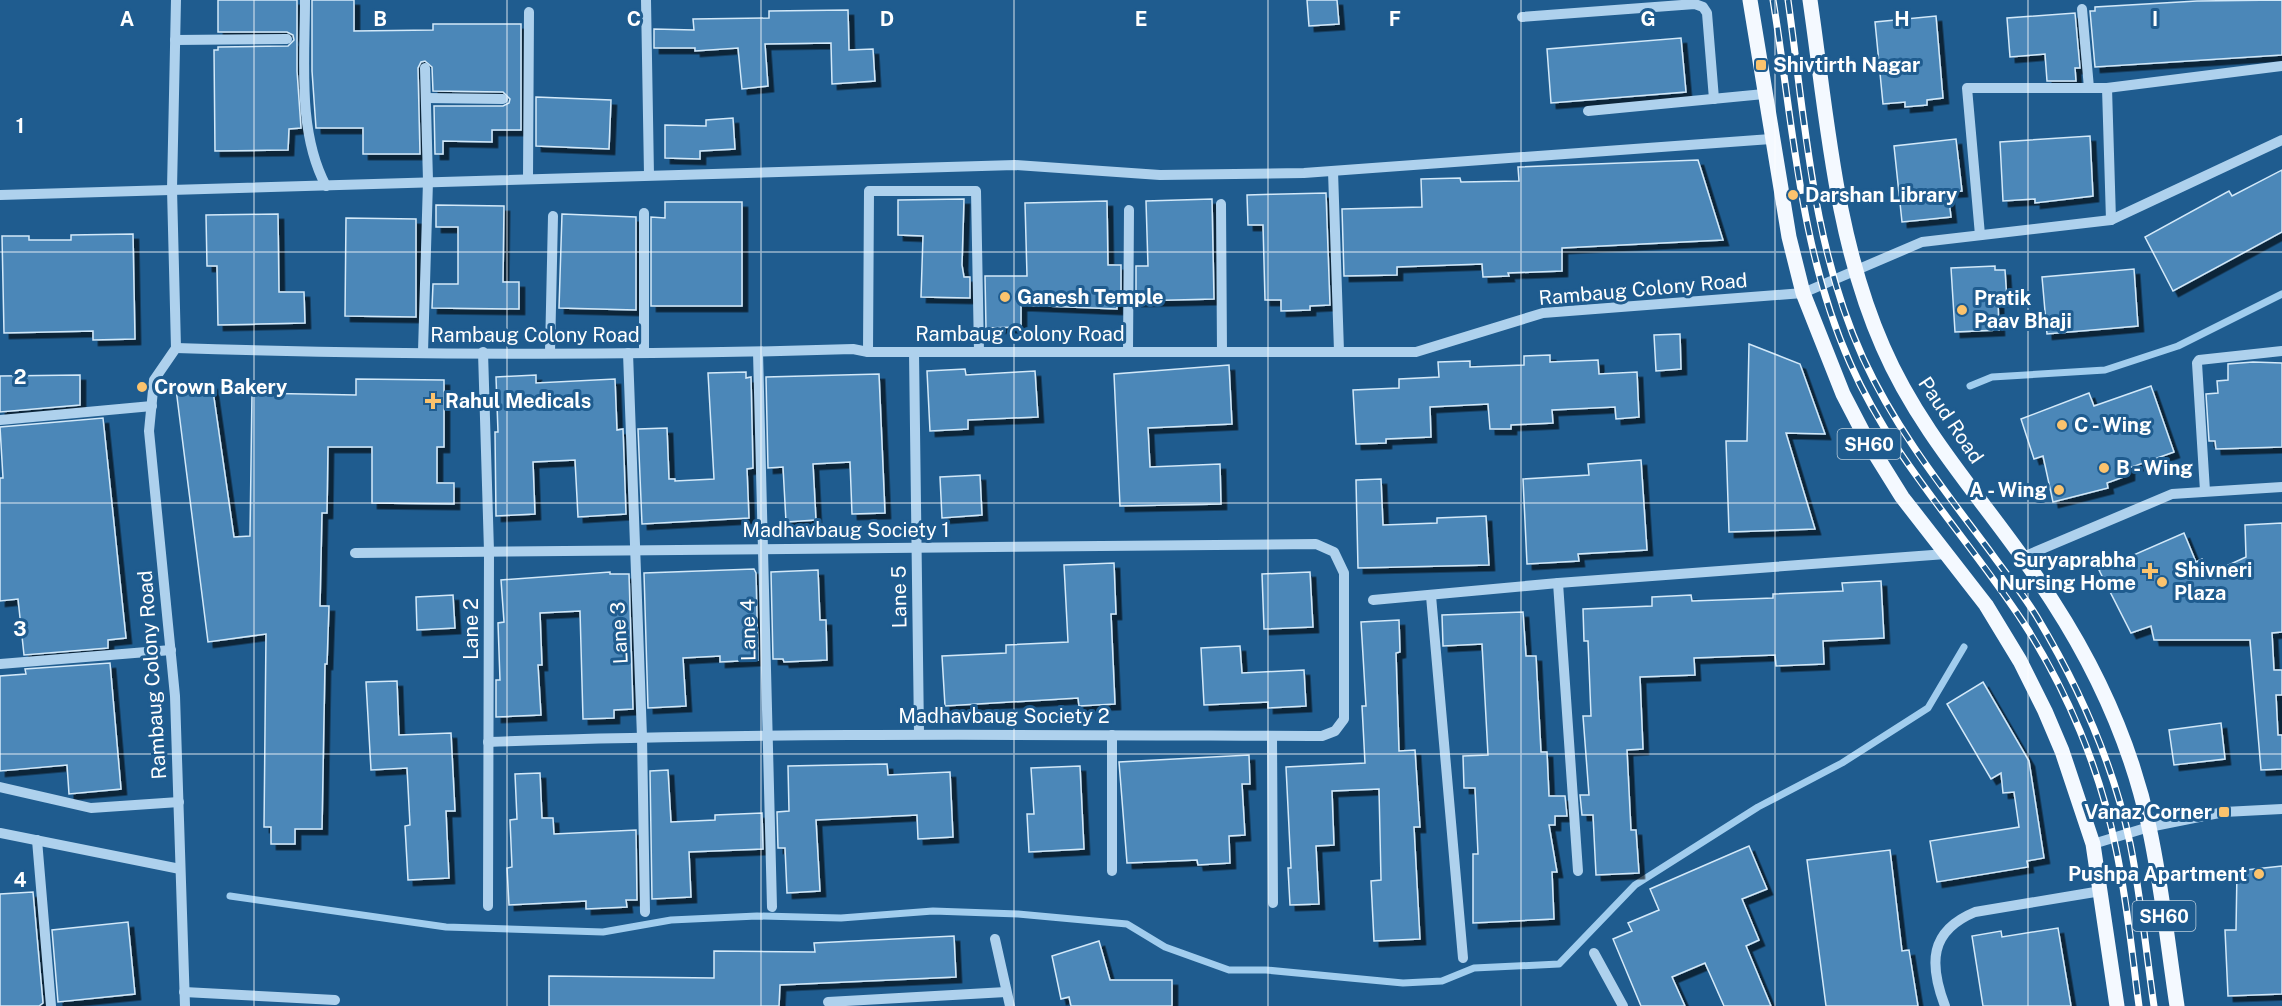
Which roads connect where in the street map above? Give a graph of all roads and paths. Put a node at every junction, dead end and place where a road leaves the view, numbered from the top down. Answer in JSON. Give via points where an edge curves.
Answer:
{"nodes":[{"id":1,"x":176,"y":0,"type":"edge"},
{"id":2,"x":305,"y":0,"type":"edge"},
{"id":3,"x":646,"y":0,"type":"edge"},
{"id":4,"x":1750,"y":0,"type":"edge"},
{"id":5,"x":1810,"y":0,"type":"edge"},
{"id":6,"x":2082,"y":9,"type":"dead end"},
{"id":7,"x":529,"y":12,"type":"dead end"},
{"id":8,"x":1522,"y":17,"type":"dead end"},
{"id":9,"x":287,"y":39,"type":"dead end"},
{"id":10,"x":175,"y":40,"type":"junction"},
{"id":11,"x":2282,"y":66,"type":"edge"},
{"id":12,"x":425,"y":68,"type":"dead end"},
{"id":13,"x":2088,"y":88,"type":"junction"},
{"id":14,"x":2107,"y":88,"type":"junction"},
{"id":15,"x":1764,"y":94,"type":"junction"},
{"id":16,"x":426,"y":98,"type":"junction"},
{"id":17,"x":503,"y":99,"type":"dead end"},
{"id":18,"x":1714,"y":99,"type":"junction"},
{"id":19,"x":1588,"y":111,"type":"dead end"},
{"id":20,"x":1771,"y":139,"type":"junction"},
{"id":21,"x":2282,"y":140,"type":"edge"},
{"id":22,"x":1333,"y":171,"type":"junction"},
{"id":23,"x":649,"y":175,"type":"junction"},
{"id":24,"x":528,"y":178,"type":"junction"},
{"id":25,"x":428,"y":181,"type":"junction"},
{"id":26,"x":326,"y":186,"type":"junction"},
{"id":27,"x":172,"y":189,"type":"junction"},
{"id":28,"x":0,"y":195,"type":"edge"},
{"id":29,"x":1221,"y":204,"type":"dead end"},
{"id":30,"x":1129,"y":210,"type":"dead end"},
{"id":31,"x":644,"y":213,"type":"dead end"},
{"id":32,"x":553,"y":216,"type":"dead end"},
{"id":33,"x":2111,"y":220,"type":"junction"},
{"id":34,"x":1980,"y":235,"type":"junction"},
{"id":35,"x":1854,"y":271,"type":"junction"},
{"id":36,"x":1803,"y":294,"type":"junction"},
{"id":37,"x":176,"y":348,"type":"junction"},
{"id":38,"x":1339,"y":351,"type":"junction"},
{"id":39,"x":2282,"y":351,"type":"edge"},
{"id":40,"x":423,"y":352,"type":"junction"},
{"id":41,"x":483,"y":352,"type":"junction"},
{"id":42,"x":550,"y":352,"type":"junction"},
{"id":43,"x":758,"y":352,"type":"junction"},
{"id":44,"x":868,"y":352,"type":"junction"},
{"id":45,"x":914,"y":352,"type":"junction"},
{"id":46,"x":979,"y":352,"type":"junction"},
{"id":47,"x":1128,"y":352,"type":"junction"},
{"id":48,"x":1222,"y":352,"type":"junction"},
{"id":49,"x":628,"y":353,"type":"junction"},
{"id":50,"x":644,"y":353,"type":"junction"},
{"id":51,"x":152,"y":406,"type":"junction"},
{"id":52,"x":0,"y":420,"type":"edge"},
{"id":53,"x":2282,"y":487,"type":"edge"},
{"id":54,"x":2205,"y":491,"type":"junction"},
{"id":55,"x":633,"y":548,"type":"junction"},
{"id":56,"x":916,"y":548,"type":"junction"},
{"id":57,"x":764,"y":549,"type":"junction"},
{"id":58,"x":489,"y":551,"type":"junction"},
{"id":59,"x":1334,"y":552,"type":"joint"},
{"id":60,"x":356,"y":553,"type":"dead end"},
{"id":61,"x":1946,"y":554,"type":"junction"},
{"id":62,"x":2023,"y":557,"type":"junction"},
{"id":63,"x":1558,"y":583,"type":"junction"},
{"id":64,"x":1431,"y":596,"type":"junction"},
{"id":65,"x":1373,"y":600,"type":"dead end"},
{"id":66,"x":171,"y":650,"type":"junction"},
{"id":67,"x":0,"y":664,"type":"edge"},
{"id":68,"x":919,"y":734,"type":"junction"},
{"id":69,"x":769,"y":735,"type":"junction"},
{"id":70,"x":1112,"y":735,"type":"junction"},
{"id":71,"x":1272,"y":736,"type":"junction"},
{"id":72,"x":642,"y":737,"type":"junction"},
{"id":73,"x":488,"y":742,"type":"junction"},
{"id":74,"x":0,"y":787,"type":"edge"},
{"id":75,"x":179,"y":802,"type":"junction"},
{"id":76,"x":2282,"y":809,"type":"edge"},
{"id":77,"x":2149,"y":827,"type":"junction"},
{"id":78,"x":0,"y":833,"type":"edge"},
{"id":79,"x":37,"y":840,"type":"junction"},
{"id":80,"x":2094,"y":844,"type":"junction"},
{"id":81,"x":180,"y":868,"type":"junction"},
{"id":82,"x":1112,"y":871,"type":"dead end"},
{"id":83,"x":1578,"y":871,"type":"dead end"},
{"id":84,"x":2101,"y":891,"type":"junction"},
{"id":85,"x":1273,"y":903,"type":"dead end"},
{"id":86,"x":488,"y":906,"type":"dead end"},
{"id":87,"x":772,"y":907,"type":"dead end"},
{"id":88,"x":645,"y":912,"type":"dead end"},
{"id":89,"x":994,"y":939,"type":"dead end"},
{"id":90,"x":1594,"y":952,"type":"dead end"},
{"id":91,"x":1463,"y":958,"type":"dead end"},
{"id":92,"x":184,"y":992,"type":"junction"},
{"id":93,"x":1006,"y":992,"type":"junction"},
{"id":94,"x":334,"y":1000,"type":"dead end"},
{"id":95,"x":828,"y":1002,"type":"dead end"},
{"id":96,"x":51,"y":1006,"type":"edge"},
{"id":97,"x":185,"y":1006,"type":"edge"},
{"id":98,"x":1010,"y":1006,"type":"edge"},
{"id":99,"x":1623,"y":1006,"type":"edge"},
{"id":100,"x":1945,"y":1006,"type":"edge"},
{"id":101,"x":2117,"y":1006,"type":"edge"},
{"id":102,"x":2177,"y":1006,"type":"edge"}],
"edges":[{"from":1,"to":10,"type":"street"},
{"from":2,"to":26,"type":"street","via":[[305,93],[314,163]]},
{"from":3,"to":23,"type":"street"},
{"from":4,"to":15,"type":"main road","number":"SH60"},
{"from":5,"to":35,"type":"main road","name":"Paud Road","number":"SH60","via":[[1836,186]]},
{"from":6,"to":13,"type":"street"},
{"from":7,"to":24,"type":"street"},
{"from":8,"to":18,"type":"street","via":[[1695,4],[1707,13]]},
{"from":9,"to":10,"type":"street"},
{"from":10,"to":27,"type":"street"},
{"from":11,"to":14,"type":"street"},
{"from":12,"to":16,"type":"street"},
{"from":13,"to":14,"type":"street"},
{"from":13,"to":34,"type":"street","via":[[1967,88]]},
{"from":14,"to":33,"type":"street"},
{"from":15,"to":18,"type":"street"},
{"from":15,"to":20,"type":"main road","number":"SH60"},
{"from":16,"to":17,"type":"street"},
{"from":16,"to":25,"type":"street"},
{"from":18,"to":19,"type":"street"},
{"from":20,"to":22,"type":"street"},
{"from":20,"to":36,"type":"main road","number":"SH60"},
{"from":21,"to":33,"type":"street","name":"Rambaug Colony Road"},
{"from":22,"to":23,"type":"street","via":[[1160,176],[1015,165]]},
{"from":22,"to":38,"type":"street"},
{"from":23,"to":24,"type":"street"},
{"from":24,"to":25,"type":"street"},
{"from":25,"to":26,"type":"street"},
{"from":25,"to":40,"type":"street"},
{"from":26,"to":27,"type":"street"},
{"from":27,"to":28,"type":"street"},
{"from":27,"to":37,"type":"street"},
{"from":29,"to":48,"type":"street"},
{"from":30,"to":47,"type":"street"},
{"from":31,"to":50,"type":"street"},
{"from":32,"to":42,"type":"street"},
{"from":33,"to":34,"type":"street","name":"Rambaug Colony Road"},
{"from":34,"to":35,"type":"street","name":"Rambaug Colony Road","via":[[1922,242]]},
{"from":35,"to":36,"type":"street","name":"Rambaug Colony Road"},
{"from":35,"to":62,"type":"main road","name":"Paud Road","number":"SH60","via":[[1883,348],[1907,395],[1931,435]]},
{"from":36,"to":38,"type":"street","name":"Rambaug Colony Road","via":[[1543,313],[1416,352]]},
{"from":36,"to":61,"type":"main road","number":"SH60","via":[[1843,394],[1869,444],[1902,497]]},
{"from":37,"to":40,"type":"street","name":"Rambaug Colony Road"},
{"from":37,"to":51,"type":"street","name":"Rambaug Colony Road","via":[[154,380]]},
{"from":38,"to":48,"type":"street","name":"Rambaug Colony Road"},
{"from":39,"to":54,"type":"street","via":[[2197,363]]},
{"from":40,"to":41,"type":"street","name":"Rambaug Colony Road"},
{"from":41,"to":42,"type":"street","name":"Rambaug Colony Road"},
{"from":41,"to":58,"type":"street","name":"Lane 2"},
{"from":42,"to":49,"type":"street","name":"Rambaug Colony Road"},
{"from":43,"to":44,"type":"street","name":"Rambaug Colony Road"},
{"from":43,"to":50,"type":"street","name":"Rambaug Colony Road"},
{"from":43,"to":57,"type":"street","name":"Lane 4"},
{"from":44,"to":45,"type":"street","name":"Rambaug Colony Road"},
{"from":44,"to":46,"type":"street","via":[[869,191],[976,191]]},
{"from":45,"to":46,"type":"street","name":"Rambaug Colony Road"},
{"from":45,"to":56,"type":"street","name":"Lane 5"},
{"from":46,"to":47,"type":"street","name":"Rambaug Colony Road"},
{"from":47,"to":48,"type":"street","name":"Rambaug Colony Road"},
{"from":49,"to":50,"type":"street","name":"Rambaug Colony Road"},
{"from":49,"to":55,"type":"street","name":"Lane 3"},
{"from":51,"to":52,"type":"street"},
{"from":51,"to":66,"type":"street","name":"Rambaug Colony Road","via":[[149,431]]},
{"from":53,"to":54,"type":"street"},
{"from":54,"to":62,"type":"street","via":[[2172,494]]},
{"from":55,"to":57,"type":"street","name":"Madhavbaug Society 1"},
{"from":55,"to":58,"type":"street","name":"Madhavbaug Society 1"},
{"from":55,"to":72,"type":"street","name":"Lane 3"},
{"from":56,"to":57,"type":"street","name":"Madhavbaug Society 1"},
{"from":56,"to":59,"type":"street","name":"Madhavbaug Society 1","via":[[1316,544]]},
{"from":56,"to":68,"type":"street","name":"Lane 5"},
{"from":57,"to":69,"type":"street","name":"Lane 4"},
{"from":58,"to":60,"type":"street","name":"Madhavbaug Society 1"},
{"from":58,"to":73,"type":"street","name":"Lane 2"},
{"from":59,"to":71,"type":"street","name":"Madhavbaug Society 2","via":[[1344,573],[1344,718],[1329,735]]},
{"from":61,"to":63,"type":"street"},
{"from":61,"to":80,"type":"main road","number":"SH60","via":[[1986,605],[2020,661],[2062,751]]},
{"from":62,"to":77,"type":"main road","name":"Paud Road","number":"SH60","via":[[2054,603],[2105,696],[2125,745]]},
{"from":63,"to":64,"type":"street"},
{"from":63,"to":83,"type":"street"},
{"from":64,"to":65,"type":"street"},
{"from":64,"to":91,"type":"street"},
{"from":66,"to":67,"type":"street"},
{"from":66,"to":75,"type":"street","name":"Rambaug Colony Road"},
{"from":68,"to":69,"type":"street","name":"Madhavbaug Society 2"},
{"from":68,"to":70,"type":"street","name":"Madhavbaug Society 2"},
{"from":69,"to":72,"type":"street","name":"Madhavbaug Society 2"},
{"from":69,"to":87,"type":"street","name":"Lane 4"},
{"from":70,"to":71,"type":"street","name":"Madhavbaug Society 2"},
{"from":70,"to":82,"type":"street"},
{"from":71,"to":85,"type":"street"},
{"from":72,"to":73,"type":"street","name":"Madhavbaug Society 2"},
{"from":72,"to":88,"type":"street","name":"Lane 3"},
{"from":73,"to":86,"type":"street","name":"Lane 2"},
{"from":74,"to":75,"type":"street","via":[[91,807]]},
{"from":75,"to":81,"type":"street","name":"Rambaug Colony Road"},
{"from":76,"to":77,"type":"street","via":[[2224,812]]},
{"from":77,"to":80,"type":"street"},
{"from":77,"to":102,"type":"main road","name":"Paud Road","number":"SH60"},
{"from":78,"to":79,"type":"street"},
{"from":79,"to":81,"type":"street"},
{"from":79,"to":96,"type":"street"},
{"from":80,"to":84,"type":"main road","number":"SH60"},
{"from":81,"to":92,"type":"street","name":"Rambaug Colony Road"},
{"from":84,"to":100,"type":"street","via":[[1975,912],[1956,920],[1946,931],[1933,964]]},
{"from":84,"to":101,"type":"main road","number":"SH60"},
{"from":89,"to":93,"type":"street"},
{"from":90,"to":99,"type":"street"},
{"from":92,"to":94,"type":"street"},
{"from":92,"to":97,"type":"street","name":"Rambaug Colony Road"},
{"from":93,"to":95,"type":"street"},
{"from":93,"to":98,"type":"street"}]}
